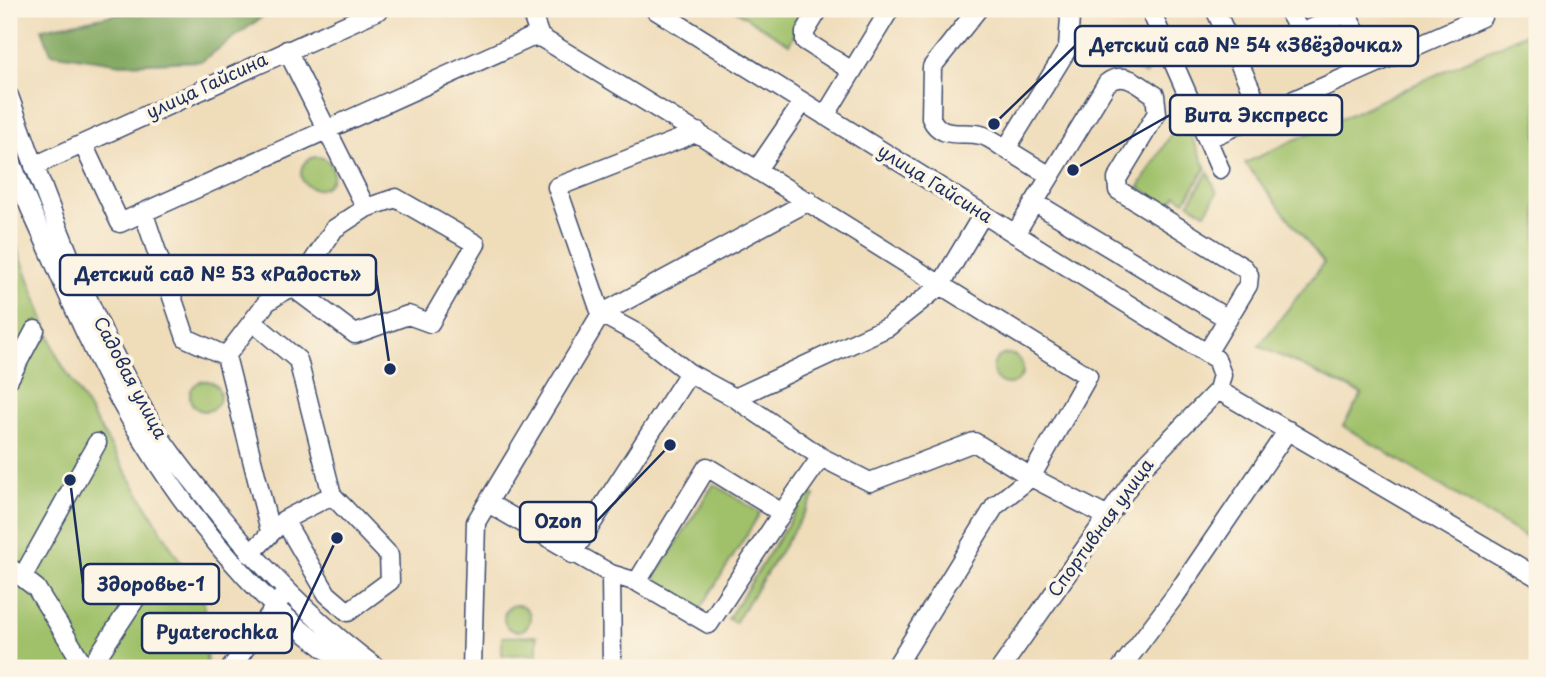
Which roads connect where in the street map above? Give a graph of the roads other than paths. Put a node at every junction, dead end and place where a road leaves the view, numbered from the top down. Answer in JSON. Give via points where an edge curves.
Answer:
{"nodes":[{"id":1,"x":381,"y":9,"type":"edge"},
{"id":2,"x":530,"y":9,"type":"edge"},
{"id":3,"x":654,"y":9,"type":"edge"},
{"id":4,"x":819,"y":9,"type":"edge"},
{"id":5,"x":890,"y":9,"type":"edge"},
{"id":6,"x":978,"y":9,"type":"edge"},
{"id":7,"x":1066,"y":9,"type":"edge"},
{"id":8,"x":1153,"y":9,"type":"edge"},
{"id":9,"x":1215,"y":9,"type":"edge"},
{"id":10,"x":1287,"y":9,"type":"edge"},
{"id":11,"x":1478,"y":9,"type":"edge"},
{"id":12,"x":1352,"y":11,"type":"edge"},
{"id":13,"x":540,"y":37,"type":"junction"},
{"id":14,"x":287,"y":50,"type":"junction"},
{"id":15,"x":1371,"y":66,"type":"junction"},
{"id":16,"x":852,"y":71,"type":"junction"},
{"id":17,"x":9,"y":96,"type":"edge"},
{"id":18,"x":803,"y":102,"type":"junction"},
{"id":19,"x":1262,"y":114,"type":"junction"},
{"id":20,"x":825,"y":116,"type":"junction"},
{"id":21,"x":328,"y":132,"type":"junction"},
{"id":22,"x":698,"y":132,"type":"junction"},
{"id":23,"x":1207,"y":139,"type":"junction"},
{"id":24,"x":83,"y":144,"type":"junction"},
{"id":25,"x":1006,"y":149,"type":"junction"},
{"id":26,"x":9,"y":154,"type":"edge"},
{"id":27,"x":34,"y":166,"type":"junction"},
{"id":28,"x":758,"y":168,"type":"junction"},
{"id":29,"x":1220,"y":169,"type":"dead end"},
{"id":30,"x":1050,"y":176,"type":"junction"},
{"id":31,"x":809,"y":201,"type":"junction"},
{"id":32,"x":1034,"y":202,"type":"junction"},
{"id":33,"x":366,"y":208,"type":"junction"},
{"id":34,"x":144,"y":214,"type":"junction"},
{"id":35,"x":983,"y":214,"type":"junction"},
{"id":36,"x":1016,"y":234,"type":"junction"},
{"id":37,"x":291,"y":286,"type":"junction"},
{"id":38,"x":940,"y":286,"type":"junction"},
{"id":39,"x":601,"y":314,"type":"junction"},
{"id":40,"x":1228,"y":319,"type":"junction"},
{"id":41,"x":253,"y":322,"type":"junction"},
{"id":42,"x":35,"y":330,"type":"dead end"},
{"id":43,"x":226,"y":356,"type":"junction"},
{"id":44,"x":1212,"y":356,"type":"junction"},
{"id":45,"x":689,"y":373,"type":"junction"},
{"id":46,"x":9,"y":379,"type":"edge"},
{"id":47,"x":1218,"y":390,"type":"junction"},
{"id":48,"x":735,"y":398,"type":"junction"},
{"id":49,"x":1288,"y":430,"type":"junction"},
{"id":50,"x":97,"y":443,"type":"dead end"},
{"id":51,"x":821,"y":457,"type":"junction"},
{"id":52,"x":1031,"y":477,"type":"junction"},
{"id":53,"x":332,"y":495,"type":"junction"},
{"id":54,"x":488,"y":503,"type":"junction"},
{"id":55,"x":782,"y":513,"type":"junction"},
{"id":56,"x":1108,"y":517,"type":"junction"},
{"id":57,"x":277,"y":526,"type":"junction"},
{"id":58,"x":250,"y":554,"type":"junction"},
{"id":59,"x":572,"y":554,"type":"junction"},
{"id":60,"x":16,"y":572,"type":"edge"},
{"id":61,"x":611,"y":574,"type":"junction"},
{"id":62,"x":1537,"y":577,"type":"edge"},
{"id":63,"x":637,"y":582,"type":"junction"},
{"id":64,"x":146,"y":583,"type":"dead end"},
{"id":65,"x":286,"y":592,"type":"junction"},
{"id":66,"x":274,"y":606,"type":"junction"},
{"id":67,"x":82,"y":668,"type":"edge"},
{"id":68,"x":90,"y":668,"type":"edge"},
{"id":69,"x":231,"y":668,"type":"edge"},
{"id":70,"x":350,"y":668,"type":"edge"},
{"id":71,"x":377,"y":668,"type":"edge"},
{"id":72,"x":472,"y":668,"type":"edge"},
{"id":73,"x":612,"y":668,"type":"edge"},
{"id":74,"x":895,"y":668,"type":"edge"},
{"id":75,"x":1001,"y":668,"type":"edge"},
{"id":76,"x":1121,"y":668,"type":"edge"}],
"edges":[{"from":1,"to":14,"type":"street","name":"улица Гайсина"},
{"from":2,"to":13,"type":"street"},
{"from":3,"to":18,"type":"street","name":"улица Гайсина"},
{"from":4,"to":16,"type":"street","via":[[805,32],[805,41]]},
{"from":5,"to":16,"type":"street"},
{"from":6,"to":25,"type":"street","via":[[931,69],[931,118],[950,134],[982,135]]},
{"from":7,"to":25,"type":"street","via":[[1069,48]]},
{"from":8,"to":23,"type":"street"},
{"from":9,"to":19,"type":"street"},
{"from":10,"to":12,"type":"street","via":[[1301,33]]},
{"from":11,"to":15,"type":"street","via":[[1482,17]]},
{"from":12,"to":15,"type":"street"},
{"from":13,"to":21,"type":"street"},
{"from":13,"to":22,"type":"street"},
{"from":14,"to":21,"type":"street"},
{"from":14,"to":24,"type":"street","name":"улица Гайсина"},
{"from":15,"to":19,"type":"street"},
{"from":16,"to":20,"type":"street"},
{"from":17,"to":27,"type":"street","name":"Садовая улица"},
{"from":18,"to":20,"type":"street","name":"улица Гайсина"},
{"from":18,"to":28,"type":"street"},
{"from":19,"to":23,"type":"street"},
{"from":20,"to":35,"type":"street","name":"улица Гайсина"},
{"from":21,"to":33,"type":"street"},
{"from":21,"to":34,"type":"street"},
{"from":22,"to":28,"type":"street"},
{"from":22,"to":39,"type":"street","via":[[557,187]]},
{"from":23,"to":29,"type":"street"},
{"from":24,"to":27,"type":"street","name":"улица Гайсина"},
{"from":24,"to":34,"type":"street","via":[[120,223]]},
{"from":25,"to":30,"type":"street"},
{"from":26,"to":66,"type":"street","name":"Садовая улица","via":[[100,368],[144,447],[181,498]]},
{"from":27,"to":58,"type":"street","name":"Садовая улица","via":[[107,340],[157,432]]},
{"from":28,"to":31,"type":"street"},
{"from":30,"to":32,"type":"street"},
{"from":30,"to":40,"type":"street","via":[[1112,79],[1127,78],[1155,94],[1157,113],[1116,187],[1244,268],[1249,282]]},
{"from":31,"to":38,"type":"street"},
{"from":31,"to":39,"type":"street"},
{"from":32,"to":36,"type":"street"},
{"from":32,"to":40,"type":"street"},
{"from":33,"to":37,"type":"street","via":[[334,229]]},
{"from":33,"to":37,"type":"street","via":[[396,198],[476,244],[430,323],[408,315],[355,334]]},
{"from":34,"to":43,"type":"street","via":[[186,338]]},
{"from":35,"to":36,"type":"street","name":"улица Гайсина"},
{"from":35,"to":38,"type":"street"},
{"from":36,"to":44,"type":"street","name":"улица Гайсина"},
{"from":37,"to":41,"type":"street","via":[[267,302]]},
{"from":38,"to":48,"type":"street","via":[[888,327]]},
{"from":38,"to":52,"type":"street","via":[[1088,376]]},
{"from":39,"to":45,"type":"street","via":[[642,336]]},
{"from":39,"to":54,"type":"street"},
{"from":40,"to":44,"type":"street"},
{"from":41,"to":43,"type":"street"},
{"from":41,"to":53,"type":"street","via":[[298,360]]},
{"from":42,"to":46,"type":"street"},
{"from":43,"to":57,"type":"street"},
{"from":44,"to":47,"type":"street","via":[[1222,375]]},
{"from":45,"to":48,"type":"street"},
{"from":45,"to":59,"type":"street"},
{"from":47,"to":49,"type":"street"},
{"from":47,"to":56,"type":"street","name":"Спортивная улица","via":[[1141,469]]},
{"from":48,"to":51,"type":"street"},
{"from":49,"to":62,"type":"street"},
{"from":49,"to":76,"type":"street"},
{"from":50,"to":60,"type":"street"},
{"from":51,"to":52,"type":"street","via":[[870,482],[974,442]]},
{"from":51,"to":55,"type":"street"},
{"from":52,"to":56,"type":"street"},
{"from":52,"to":74,"type":"street","via":[[995,506]]},
{"from":53,"to":57,"type":"street"},
{"from":53,"to":57,"type":"street","via":[[389,555],[390,581],[348,612],[327,594]]},
{"from":54,"to":59,"type":"street"},
{"from":54,"to":72,"type":"street","via":[[476,522]]},
{"from":55,"to":63,"type":"street","via":[[709,624]]},
{"from":55,"to":63,"type":"street","via":[[707,467]]},
{"from":56,"to":75,"type":"street","name":"Спортивная улица"},
{"from":57,"to":58,"type":"street"},
{"from":58,"to":65,"type":"street","name":"Садовая улица"},
{"from":59,"to":61,"type":"street"},
{"from":60,"to":67,"type":"street","via":[[37,588]]},
{"from":61,"to":63,"type":"street"},
{"from":61,"to":73,"type":"street"},
{"from":64,"to":68,"type":"street"},
{"from":65,"to":66,"type":"street"},
{"from":65,"to":71,"type":"street","name":"Садовая улица"},
{"from":66,"to":69,"type":"street"},
{"from":66,"to":70,"type":"street","name":"Садовая улица"}]}
